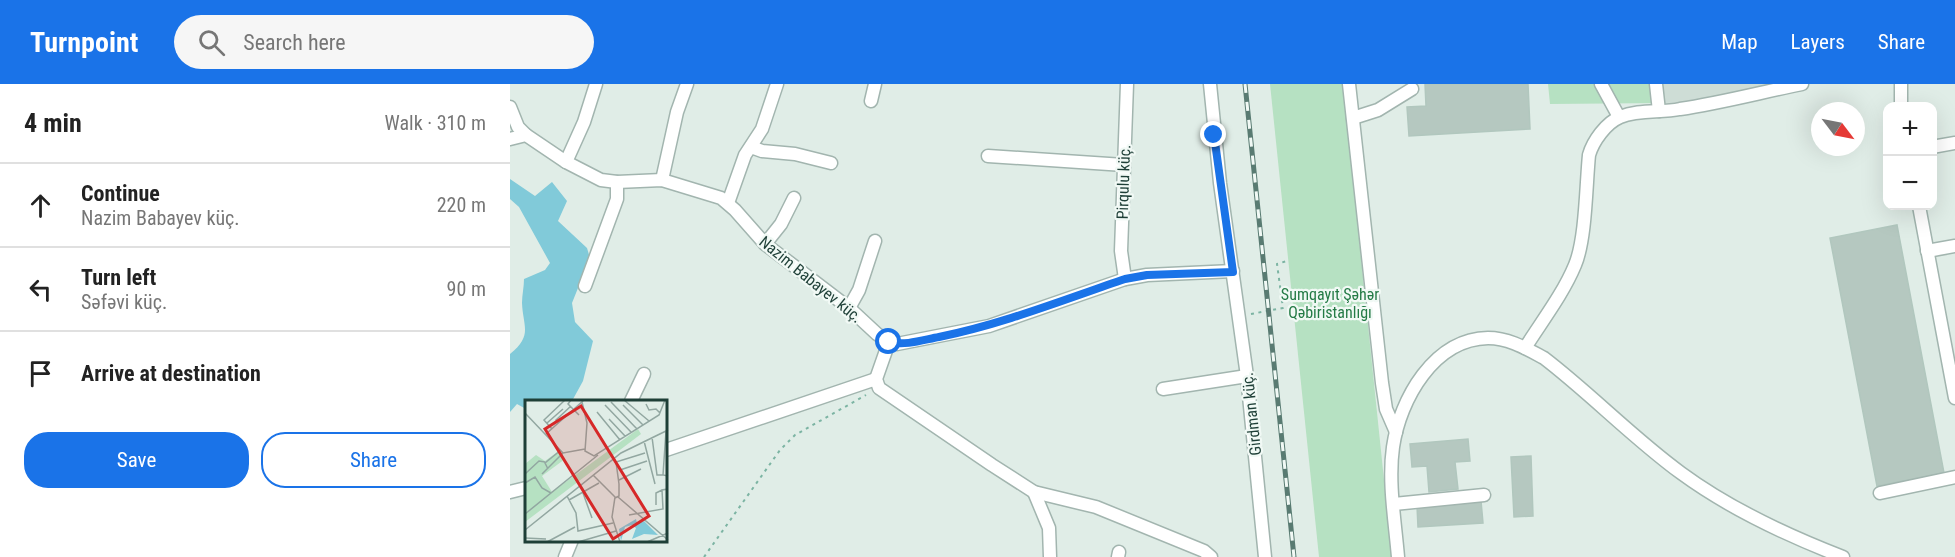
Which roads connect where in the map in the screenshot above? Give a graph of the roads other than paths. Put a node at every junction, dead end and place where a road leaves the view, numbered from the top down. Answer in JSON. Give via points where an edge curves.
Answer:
{"nodes":[{"id":1,"x":596,"y":84,"type":"edge"},
{"id":2,"x":687,"y":84,"type":"edge"},
{"id":3,"x":777,"y":84,"type":"edge"},
{"id":4,"x":875,"y":84,"type":"edge"},
{"id":5,"x":1127,"y":84,"type":"edge"},
{"id":6,"x":1210,"y":84,"type":"edge"},
{"id":7,"x":1349,"y":84,"type":"edge"},
{"id":8,"x":1601,"y":84,"type":"edge"},
{"id":9,"x":1656,"y":84,"type":"edge"},
{"id":10,"x":1802,"y":84,"type":"edge"},
{"id":11,"x":1901,"y":84,"type":"edge"},
{"id":12,"x":1412,"y":89,"type":"dead end"},
{"id":13,"x":872,"y":101,"type":"dead end"},
{"id":14,"x":1901,"y":102,"type":"edge"},
{"id":15,"x":510,"y":107,"type":"edge"},
{"id":16,"x":1659,"y":111,"type":"junction"},
{"id":17,"x":1619,"y":117,"type":"junction"},
{"id":18,"x":1353,"y":118,"type":"junction"},
{"id":19,"x":526,"y":135,"type":"junction"},
{"id":20,"x":510,"y":140,"type":"edge"},
{"id":21,"x":1955,"y":143,"type":"edge"},
{"id":22,"x":1937,"y":146,"type":"edge"},
{"id":23,"x":751,"y":147,"type":"junction"},
{"id":24,"x":988,"y":156,"type":"dead end"},
{"id":25,"x":566,"y":162,"type":"junction"},
{"id":26,"x":831,"y":163,"type":"dead end"},
{"id":27,"x":1124,"y":165,"type":"junction"},
{"id":28,"x":662,"y":180,"type":"junction"},
{"id":29,"x":617,"y":182,"type":"junction"},
{"id":30,"x":794,"y":198,"type":"dead end"},
{"id":31,"x":728,"y":203,"type":"junction"},
{"id":32,"x":1920,"y":210,"type":"edge"},
{"id":33,"x":875,"y":241,"type":"dead end"},
{"id":34,"x":765,"y":244,"type":"junction"},
{"id":35,"x":1955,"y":246,"type":"edge"},
{"id":36,"x":1927,"y":251,"type":"junction"},
{"id":37,"x":1233,"y":272,"type":"junction"},
{"id":38,"x":1125,"y":279,"type":"junction"},
{"id":39,"x":585,"y":286,"type":"dead end"},
{"id":40,"x":849,"y":308,"type":"junction"},
{"id":41,"x":889,"y":342,"type":"junction"},
{"id":42,"x":1525,"y":348,"type":"junction"},
{"id":43,"x":644,"y":374,"type":"dead end"},
{"id":44,"x":1247,"y":376,"type":"junction"},
{"id":45,"x":877,"y":384,"type":"junction"},
{"id":46,"x":1164,"y":389,"type":"dead end"},
{"id":47,"x":1955,"y":398,"type":"edge"},
{"id":48,"x":631,"y":400,"type":"edge"},
{"id":49,"x":1396,"y":432,"type":"junction"},
{"id":50,"x":668,"y":449,"type":"edge"},
{"id":51,"x":1955,"y":477,"type":"edge"},
{"id":52,"x":525,"y":488,"type":"edge"},
{"id":53,"x":510,"y":492,"type":"edge"},
{"id":54,"x":1034,"y":492,"type":"junction"},
{"id":55,"x":1880,"y":493,"type":"dead end"},
{"id":56,"x":1484,"y":495,"type":"dead end"},
{"id":57,"x":1394,"y":504,"type":"junction"},
{"id":58,"x":571,"y":542,"type":"edge"},
{"id":59,"x":565,"y":557,"type":"edge"},
{"id":60,"x":1050,"y":557,"type":"edge"},
{"id":61,"x":1211,"y":557,"type":"edge"},
{"id":62,"x":1266,"y":557,"type":"edge"},
{"id":63,"x":1398,"y":557,"type":"edge"},
{"id":64,"x":1843,"y":557,"type":"edge"}],
"edges":[{"from":1,"to":25,"type":"street"},
{"from":2,"to":28,"type":"street"},
{"from":3,"to":23,"type":"street","via":[[762,129]]},
{"from":4,"to":13,"type":"street"},
{"from":5,"to":27,"type":"street","name":"Pirqulu küç."},
{"from":6,"to":37,"type":"street","name":"Girdman küç."},
{"from":7,"to":18,"type":"street"},
{"from":8,"to":17,"type":"street"},
{"from":9,"to":16,"type":"street"},
{"from":10,"to":16,"type":"street"},
{"from":11,"to":14,"type":"street"},
{"from":12,"to":18,"type":"street","via":[[1377,110]]},
{"from":15,"to":19,"type":"street"},
{"from":16,"to":17,"type":"street"},
{"from":17,"to":42,"type":"street","via":[[1592,142],[1575,264]]},
{"from":18,"to":49,"type":"street","via":[[1382,383],[1386,409]]},
{"from":19,"to":20,"type":"street"},
{"from":19,"to":25,"type":"street","name":"Nazim Babayev küç."},
{"from":21,"to":22,"type":"street"},
{"from":23,"to":26,"type":"street"},
{"from":23,"to":31,"type":"street"},
{"from":24,"to":27,"type":"street"},
{"from":25,"to":29,"type":"street","name":"Nazim Babayev küç.","via":[[601,180]]},
{"from":27,"to":38,"type":"street","name":"Pirqulu küç.","via":[[1121,251]]},
{"from":28,"to":29,"type":"street","name":"Nazim Babayev küç."},
{"from":28,"to":31,"type":"street","name":"Nazim Babayev küç."},
{"from":29,"to":39,"type":"street","via":[[617,199]]},
{"from":30,"to":34,"type":"street"},
{"from":31,"to":34,"type":"street","name":"Nazim Babayev küç."},
{"from":32,"to":36,"type":"street"},
{"from":33,"to":40,"type":"street"},
{"from":34,"to":40,"type":"street","name":"Nazim Babayev küç."},
{"from":35,"to":36,"type":"street"},
{"from":36,"to":47,"type":"street"},
{"from":37,"to":38,"type":"street"},
{"from":37,"to":44,"type":"street","name":"Girdman küç."},
{"from":38,"to":41,"type":"street","via":[[988,326],[911,342]]},
{"from":40,"to":41,"type":"street","name":"Nazim Babayev küç."},
{"from":41,"to":45,"type":"street"},
{"from":42,"to":49,"type":"street","via":[[1489,338],[1467,341],[1450,350],[1421,377]]},
{"from":42,"to":64,"type":"street","via":[[1562,372],[1617,422],[1699,486],[1763,523]]},
{"from":43,"to":48,"type":"street"},
{"from":44,"to":46,"type":"street"},
{"from":44,"to":62,"type":"street","name":"Girdman küç."},
{"from":45,"to":50,"type":"street"},
{"from":45,"to":54,"type":"street"},
{"from":49,"to":57,"type":"street","via":[[1392,467]]},
{"from":51,"to":55,"type":"street"},
{"from":52,"to":53,"type":"street"},
{"from":54,"to":60,"type":"street","via":[[1049,528]]},
{"from":54,"to":61,"type":"street","via":[[1096,507]]},
{"from":56,"to":57,"type":"street"},
{"from":57,"to":63,"type":"street"},
{"from":58,"to":59,"type":"street"}]}
